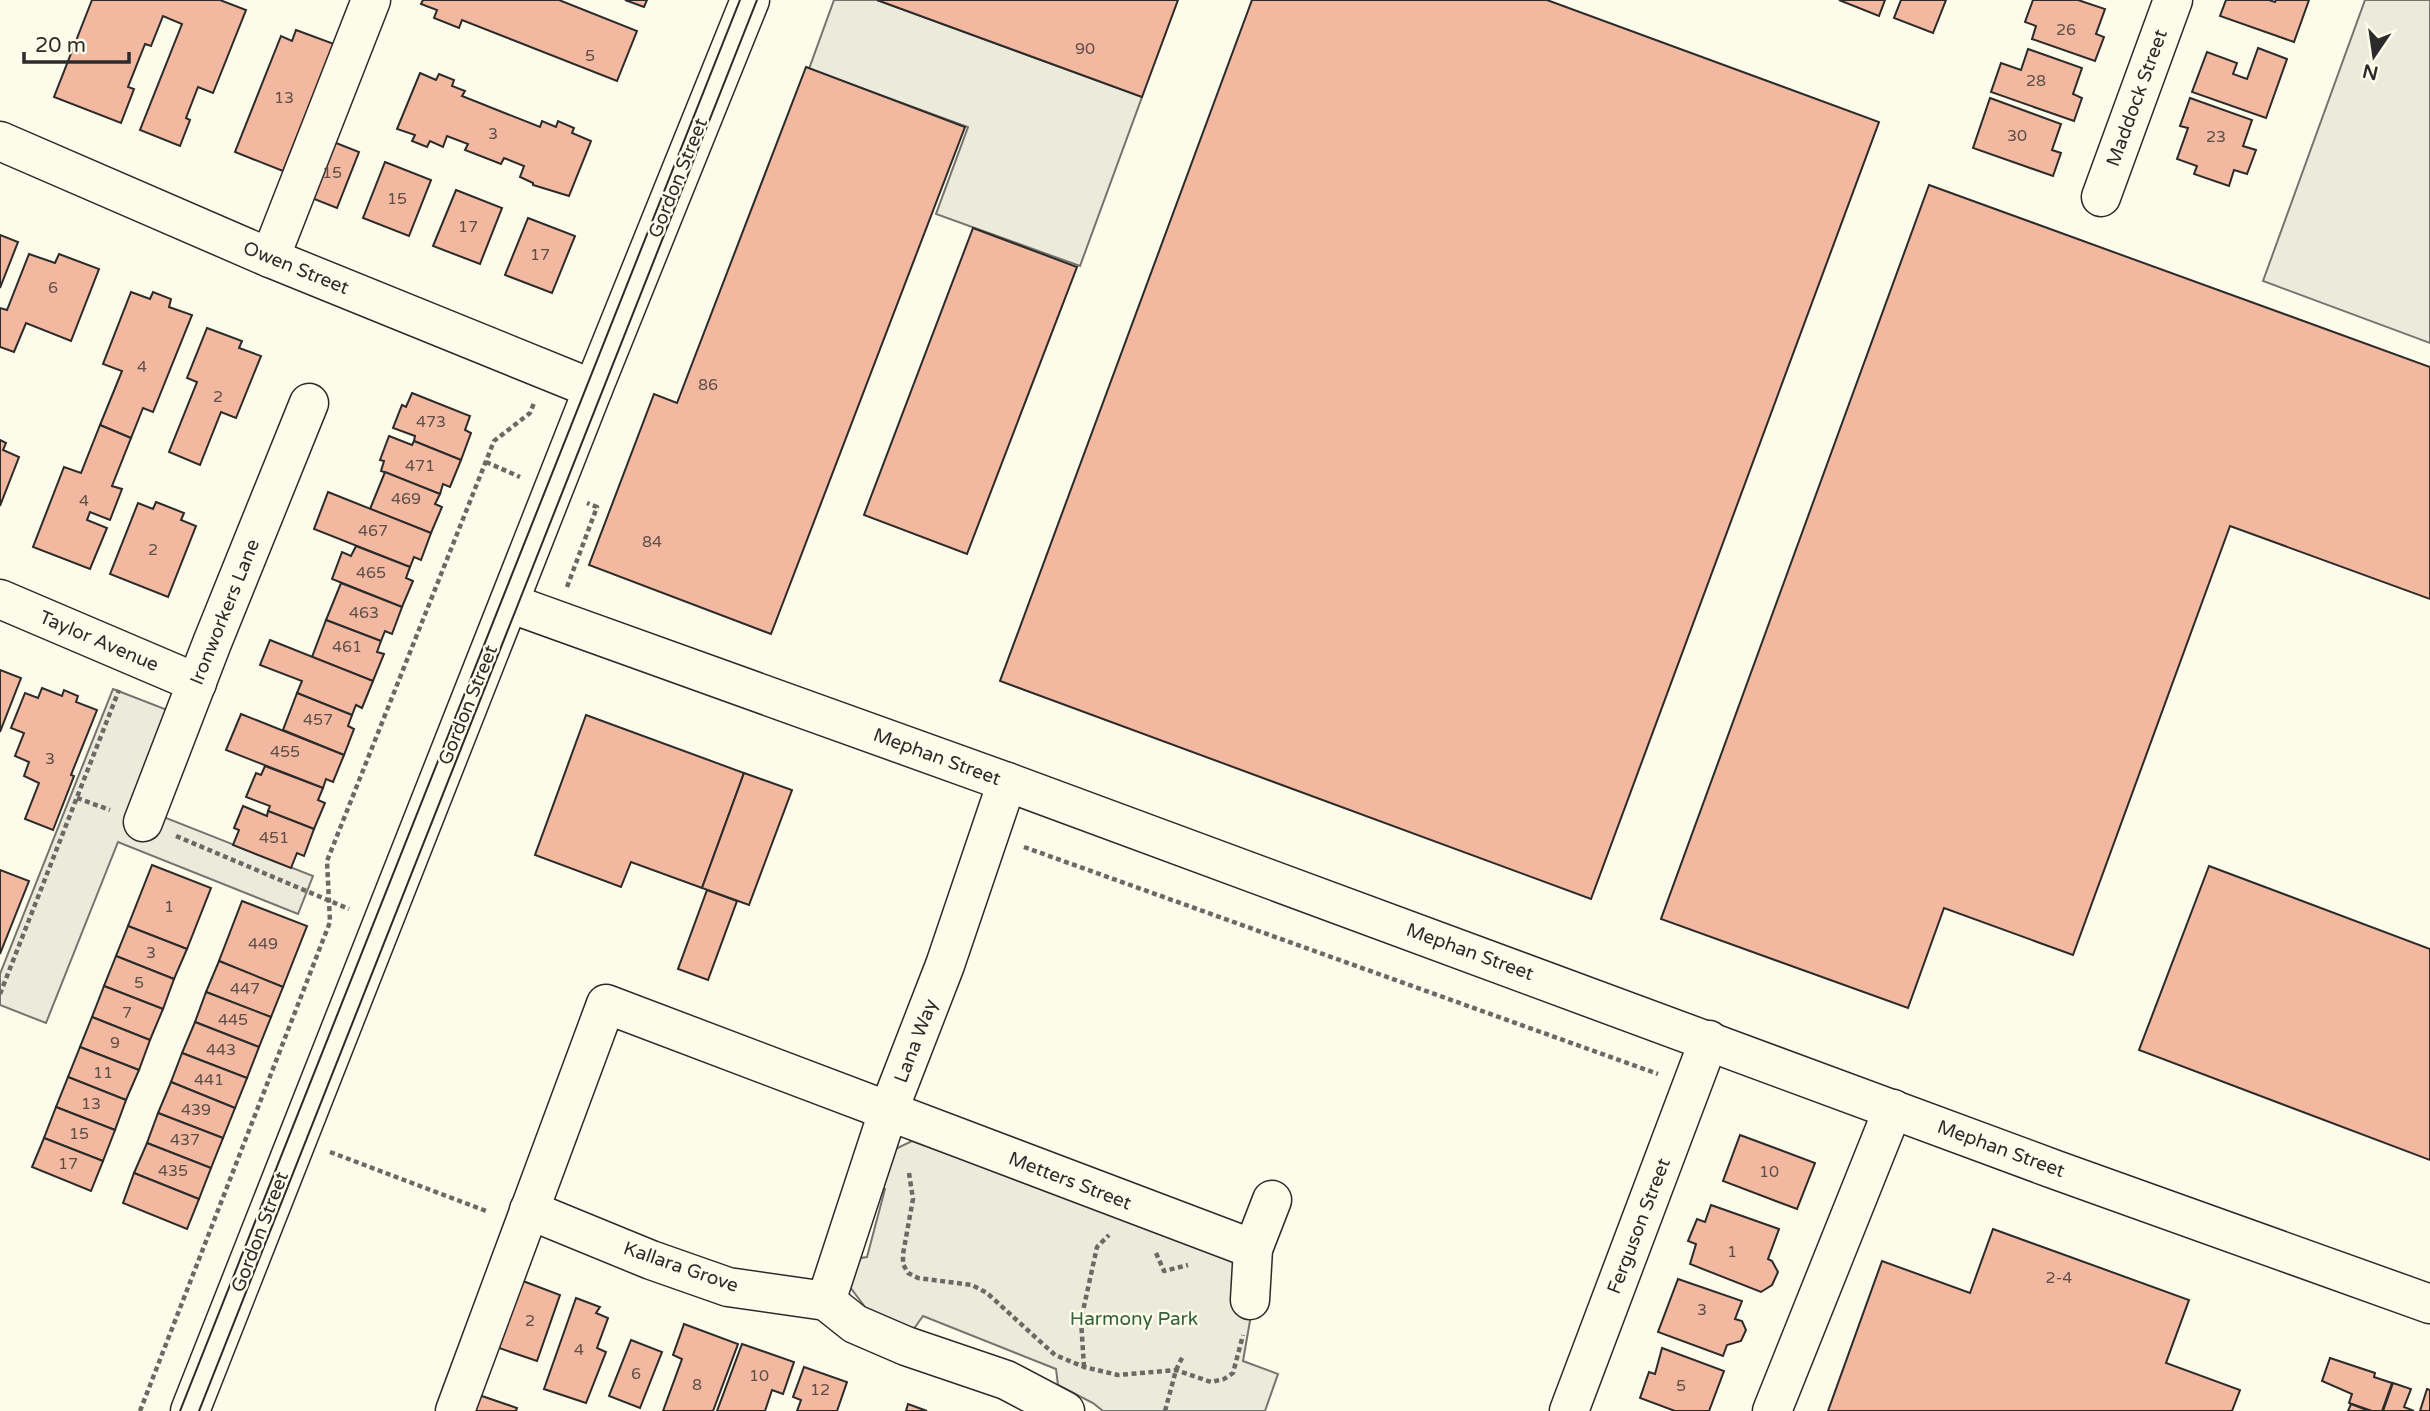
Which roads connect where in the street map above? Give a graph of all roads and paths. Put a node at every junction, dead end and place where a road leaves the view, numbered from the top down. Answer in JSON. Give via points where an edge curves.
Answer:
{"nodes":[{"id":1,"x":371,"y":0,"type":"edge"},
{"id":2,"x":750,"y":0,"type":"edge"},
{"id":3,"x":2173,"y":0,"type":"edge"},
{"id":4,"x":0,"y":141,"type":"edge"},
{"id":5,"x":2101,"y":197,"type":"dead end"},
{"id":6,"x":270,"y":257,"type":"junction"},
{"id":7,"x":547,"y":370,"type":"junction"},
{"id":8,"x":593,"y":389,"type":"junction"},
{"id":9,"x":309,"y":403,"type":"dead end"},
{"id":10,"x":553,"y":490,"type":"junction"},
{"id":11,"x":0,"y":598,"type":"edge"},
{"id":12,"x":509,"y":603,"type":"junction"},
{"id":13,"x":555,"y":621,"type":"junction"},
{"id":14,"x":197,"y":683,"type":"junction"},
{"id":15,"x":120,"y":686,"type":"dead end"},
{"id":16,"x":1007,"y":782,"type":"junction"},
{"id":17,"x":77,"y":798,"type":"junction"},
{"id":18,"x":143,"y":822,"type":"junction"},
{"id":19,"x":990,"y":835,"type":"junction"},
{"id":20,"x":328,"y":901,"type":"junction"},
{"id":21,"x":382,"y":922,"type":"junction"},
{"id":22,"x":0,"y":994,"type":"edge"},
{"id":23,"x":1709,"y":1040,"type":"junction"},
{"id":24,"x":1655,"y":1087,"type":"dead end"},
{"id":25,"x":1893,"y":1109,"type":"junction"},
{"id":26,"x":888,"y":1112,"type":"junction"},
{"id":27,"x":298,"y":1137,"type":"junction"},
{"id":28,"x":908,"y":1172,"type":"dead end"},
{"id":29,"x":1272,"y":1200,"type":"dead end"},
{"id":30,"x":526,"y":1217,"type":"junction"},
{"id":31,"x":1118,"y":1231,"type":"dead end"},
{"id":32,"x":1154,"y":1248,"type":"dead end"},
{"id":33,"x":1253,"y":1249,"type":"junction"},
{"id":34,"x":1196,"y":1267,"type":"dead end"},
{"id":35,"x":1250,"y":1300,"type":"joint"},
{"id":36,"x":826,"y":1301,"type":"junction"},
{"id":37,"x":2430,"y":1304,"type":"edge"},
{"id":38,"x":1183,"y":1356,"type":"dead end"},
{"id":39,"x":1084,"y":1367,"type":"junction"},
{"id":40,"x":1175,"y":1370,"type":"junction"},
{"id":41,"x":140,"y":1411,"type":"edge"},
{"id":42,"x":190,"y":1411,"type":"edge"},
{"id":43,"x":455,"y":1411,"type":"edge"},
{"id":44,"x":1065,"y":1411,"type":"edge"},
{"id":45,"x":1165,"y":1411,"type":"edge"},
{"id":46,"x":1569,"y":1411,"type":"edge"},
{"id":47,"x":1772,"y":1411,"type":"edge"}],
"edges":[{"from":1,"to":6,"type":"street"},
{"from":2,"to":8,"type":"street","name":"Gordon Street"},
{"from":3,"to":5,"type":"street","name":"Maddock Street"},
{"from":4,"to":6,"type":"street","name":"Owen Street"},
{"from":6,"to":7,"type":"street","name":"Owen Street"},
{"from":7,"to":8,"type":"street","name":"Owen Street"},
{"from":7,"to":20,"type":"path","via":[[530,414],[494,441],[327,861]]},
{"from":8,"to":10,"type":"street","name":"Gordon Street"},
{"from":9,"to":14,"type":"street","name":"Ironworkers Lane"},
{"from":10,"to":12,"type":"street","name":"Gordon Street"},
{"from":10,"to":13,"type":"path","via":[[597,507]]},
{"from":11,"to":14,"type":"street","name":"Taylor Avenue"},
{"from":12,"to":13,"type":"street","name":"Mephan Street"},
{"from":12,"to":21,"type":"street","name":"Gordon Street"},
{"from":13,"to":16,"type":"street","name":"Mephan Street"},
{"from":14,"to":18,"type":"street","name":"Ironworkers Lane"},
{"from":15,"to":17,"type":"path"},
{"from":16,"to":19,"type":"street","name":"Lana Way"},
{"from":16,"to":23,"type":"street","name":"Mephan Street"},
{"from":17,"to":18,"type":"path"},
{"from":17,"to":22,"type":"path"},
{"from":18,"to":20,"type":"path"},
{"from":19,"to":24,"type":"path","via":[[1660,1075]]},
{"from":19,"to":26,"type":"street","name":"Lana Way"},
{"from":20,"to":21,"type":"path"},
{"from":20,"to":41,"type":"path","via":[[330,922]]},
{"from":21,"to":27,"type":"street","name":"Gordon Street"},
{"from":23,"to":25,"type":"street","name":"Mephan Street"},
{"from":23,"to":46,"type":"street","name":"Ferguson Street"},
{"from":25,"to":37,"type":"street","name":"Mephan Street"},
{"from":25,"to":47,"type":"street"},
{"from":26,"to":30,"type":"street","name":"Metters Street","via":[[606,1004]]},
{"from":26,"to":33,"type":"street","name":"Metters Street"},
{"from":26,"to":36,"type":"street","name":"Lana Way"},
{"from":27,"to":30,"type":"path"},
{"from":27,"to":42,"type":"street","name":"Gordon Street"},
{"from":28,"to":39,"type":"path","via":[[913,1199],[903,1254],[908,1273],[972,1285],[987,1293],[1055,1355]]},
{"from":29,"to":33,"type":"street"},
{"from":30,"to":36,"type":"street","name":"Kallara Grove","via":[[728,1286]]},
{"from":30,"to":43,"type":"street"},
{"from":31,"to":39,"type":"path","via":[[1105,1236],[1091,1265],[1081,1320]]},
{"from":32,"to":34,"type":"path","via":[[1164,1271]]},
{"from":33,"to":35,"type":"street"},
{"from":35,"to":40,"type":"path","via":[[1233,1373],[1211,1382]]},
{"from":36,"to":44,"type":"street","name":"Kallara Grove","via":[[855,1324],[1006,1380]]},
{"from":38,"to":40,"type":"path"},
{"from":39,"to":40,"type":"path","via":[[1118,1375]]},
{"from":40,"to":45,"type":"path"}]}
